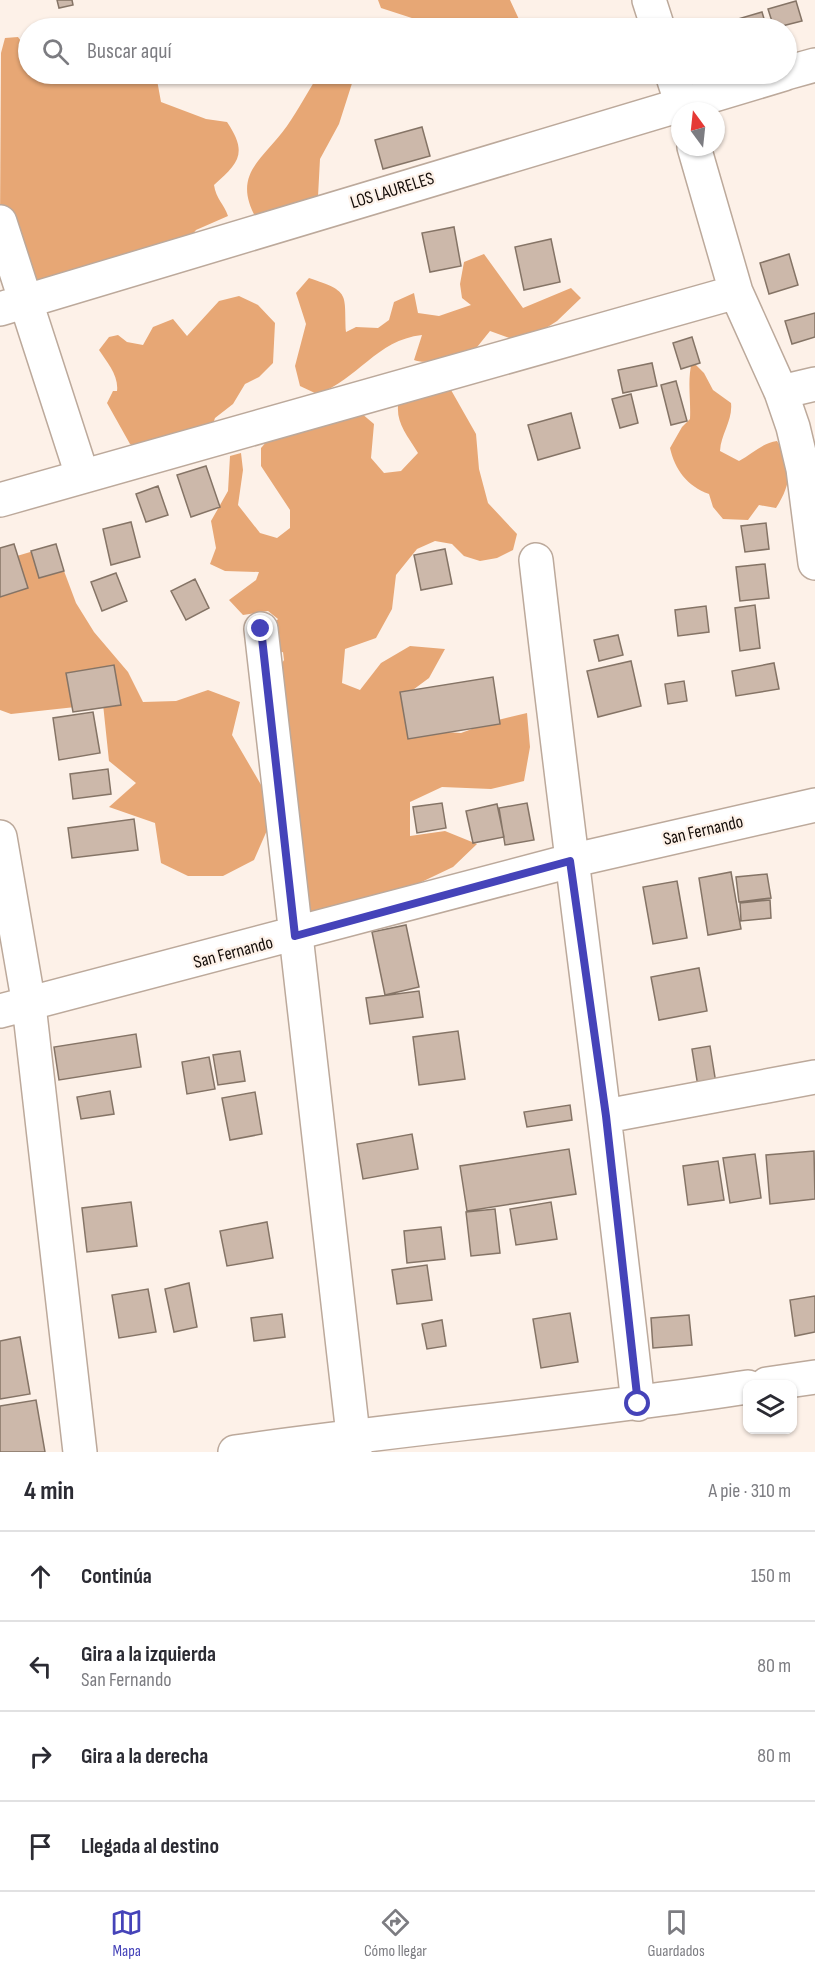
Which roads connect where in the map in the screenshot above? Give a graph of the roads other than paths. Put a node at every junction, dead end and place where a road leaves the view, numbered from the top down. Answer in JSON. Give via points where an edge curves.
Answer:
{"nodes":[{"id":1,"x":649,"y":0,"type":"edge"},
{"id":2,"x":655,"y":18,"type":"edge"},
{"id":3,"x":815,"y":65,"type":"edge"},
{"id":4,"x":797,"y":70,"type":"edge"},
{"id":5,"x":734,"y":84,"type":"edge"},
{"id":6,"x":679,"y":96,"type":"edge"},
{"id":7,"x":697,"y":156,"type":"edge"},
{"id":8,"x":0,"y":222,"type":"edge"},
{"id":9,"x":736,"y":291,"type":"junction"},
{"id":10,"x":13,"y":305,"type":"edge"},
{"id":11,"x":815,"y":384,"type":"edge"},
{"id":12,"x":781,"y":392,"type":"junction"},
{"id":13,"x":82,"y":475,"type":"junction"},
{"id":14,"x":0,"y":500,"type":"edge"},
{"id":15,"x":536,"y":560,"type":"dead end"},
{"id":16,"x":815,"y":563,"type":"edge"},
{"id":17,"x":261,"y":629,"type":"dead end"},
{"id":18,"x":815,"y":805,"type":"edge"},
{"id":19,"x":0,"y":837,"type":"edge"},
{"id":20,"x":570,"y":861,"type":"junction"},
{"id":21,"x":295,"y":936,"type":"junction"},
{"id":22,"x":14,"y":1008,"type":"edge"},
{"id":23,"x":815,"y":1077,"type":"edge"},
{"id":24,"x":606,"y":1116,"type":"junction"},
{"id":25,"x":815,"y":1377,"type":"edge"},
{"id":26,"x":794,"y":1380,"type":"edge"},
{"id":27,"x":743,"y":1388,"type":"edge"},
{"id":28,"x":638,"y":1404,"type":"junction"},
{"id":29,"x":353,"y":1444,"type":"edge"},
{"id":30,"x":80,"y":1452,"type":"edge"},
{"id":31,"x":235,"y":1452,"type":"edge"}],
"edges":[{"from":1,"to":2,"type":"street"},
{"from":3,"to":4,"type":"street","name":"LOS LAURELES"},
{"from":5,"to":6,"type":"street","name":"LOS LAURELES"},
{"from":6,"to":10,"type":"street","name":"LOS LAURELES"},
{"from":7,"to":9,"type":"street"},
{"from":8,"to":10,"type":"street"},
{"from":9,"to":12,"type":"street"},
{"from":9,"to":13,"type":"street"},
{"from":10,"to":13,"type":"street"},
{"from":11,"to":12,"type":"street"},
{"from":12,"to":16,"type":"street","via":[[803,470]]},
{"from":13,"to":14,"type":"street"},
{"from":15,"to":20,"type":"street"},
{"from":17,"to":21,"type":"street"},
{"from":18,"to":20,"type":"street","name":"San Fernando"},
{"from":19,"to":22,"type":"street"},
{"from":20,"to":21,"type":"street","name":"San Fernando"},
{"from":20,"to":24,"type":"street"},
{"from":21,"to":22,"type":"street","name":"San Fernando"},
{"from":21,"to":29,"type":"street"},
{"from":22,"to":30,"type":"street"},
{"from":23,"to":24,"type":"street"},
{"from":24,"to":28,"type":"street"},
{"from":25,"to":26,"type":"street"},
{"from":27,"to":28,"type":"street"},
{"from":28,"to":29,"type":"street"},
{"from":29,"to":31,"type":"street"}]}
